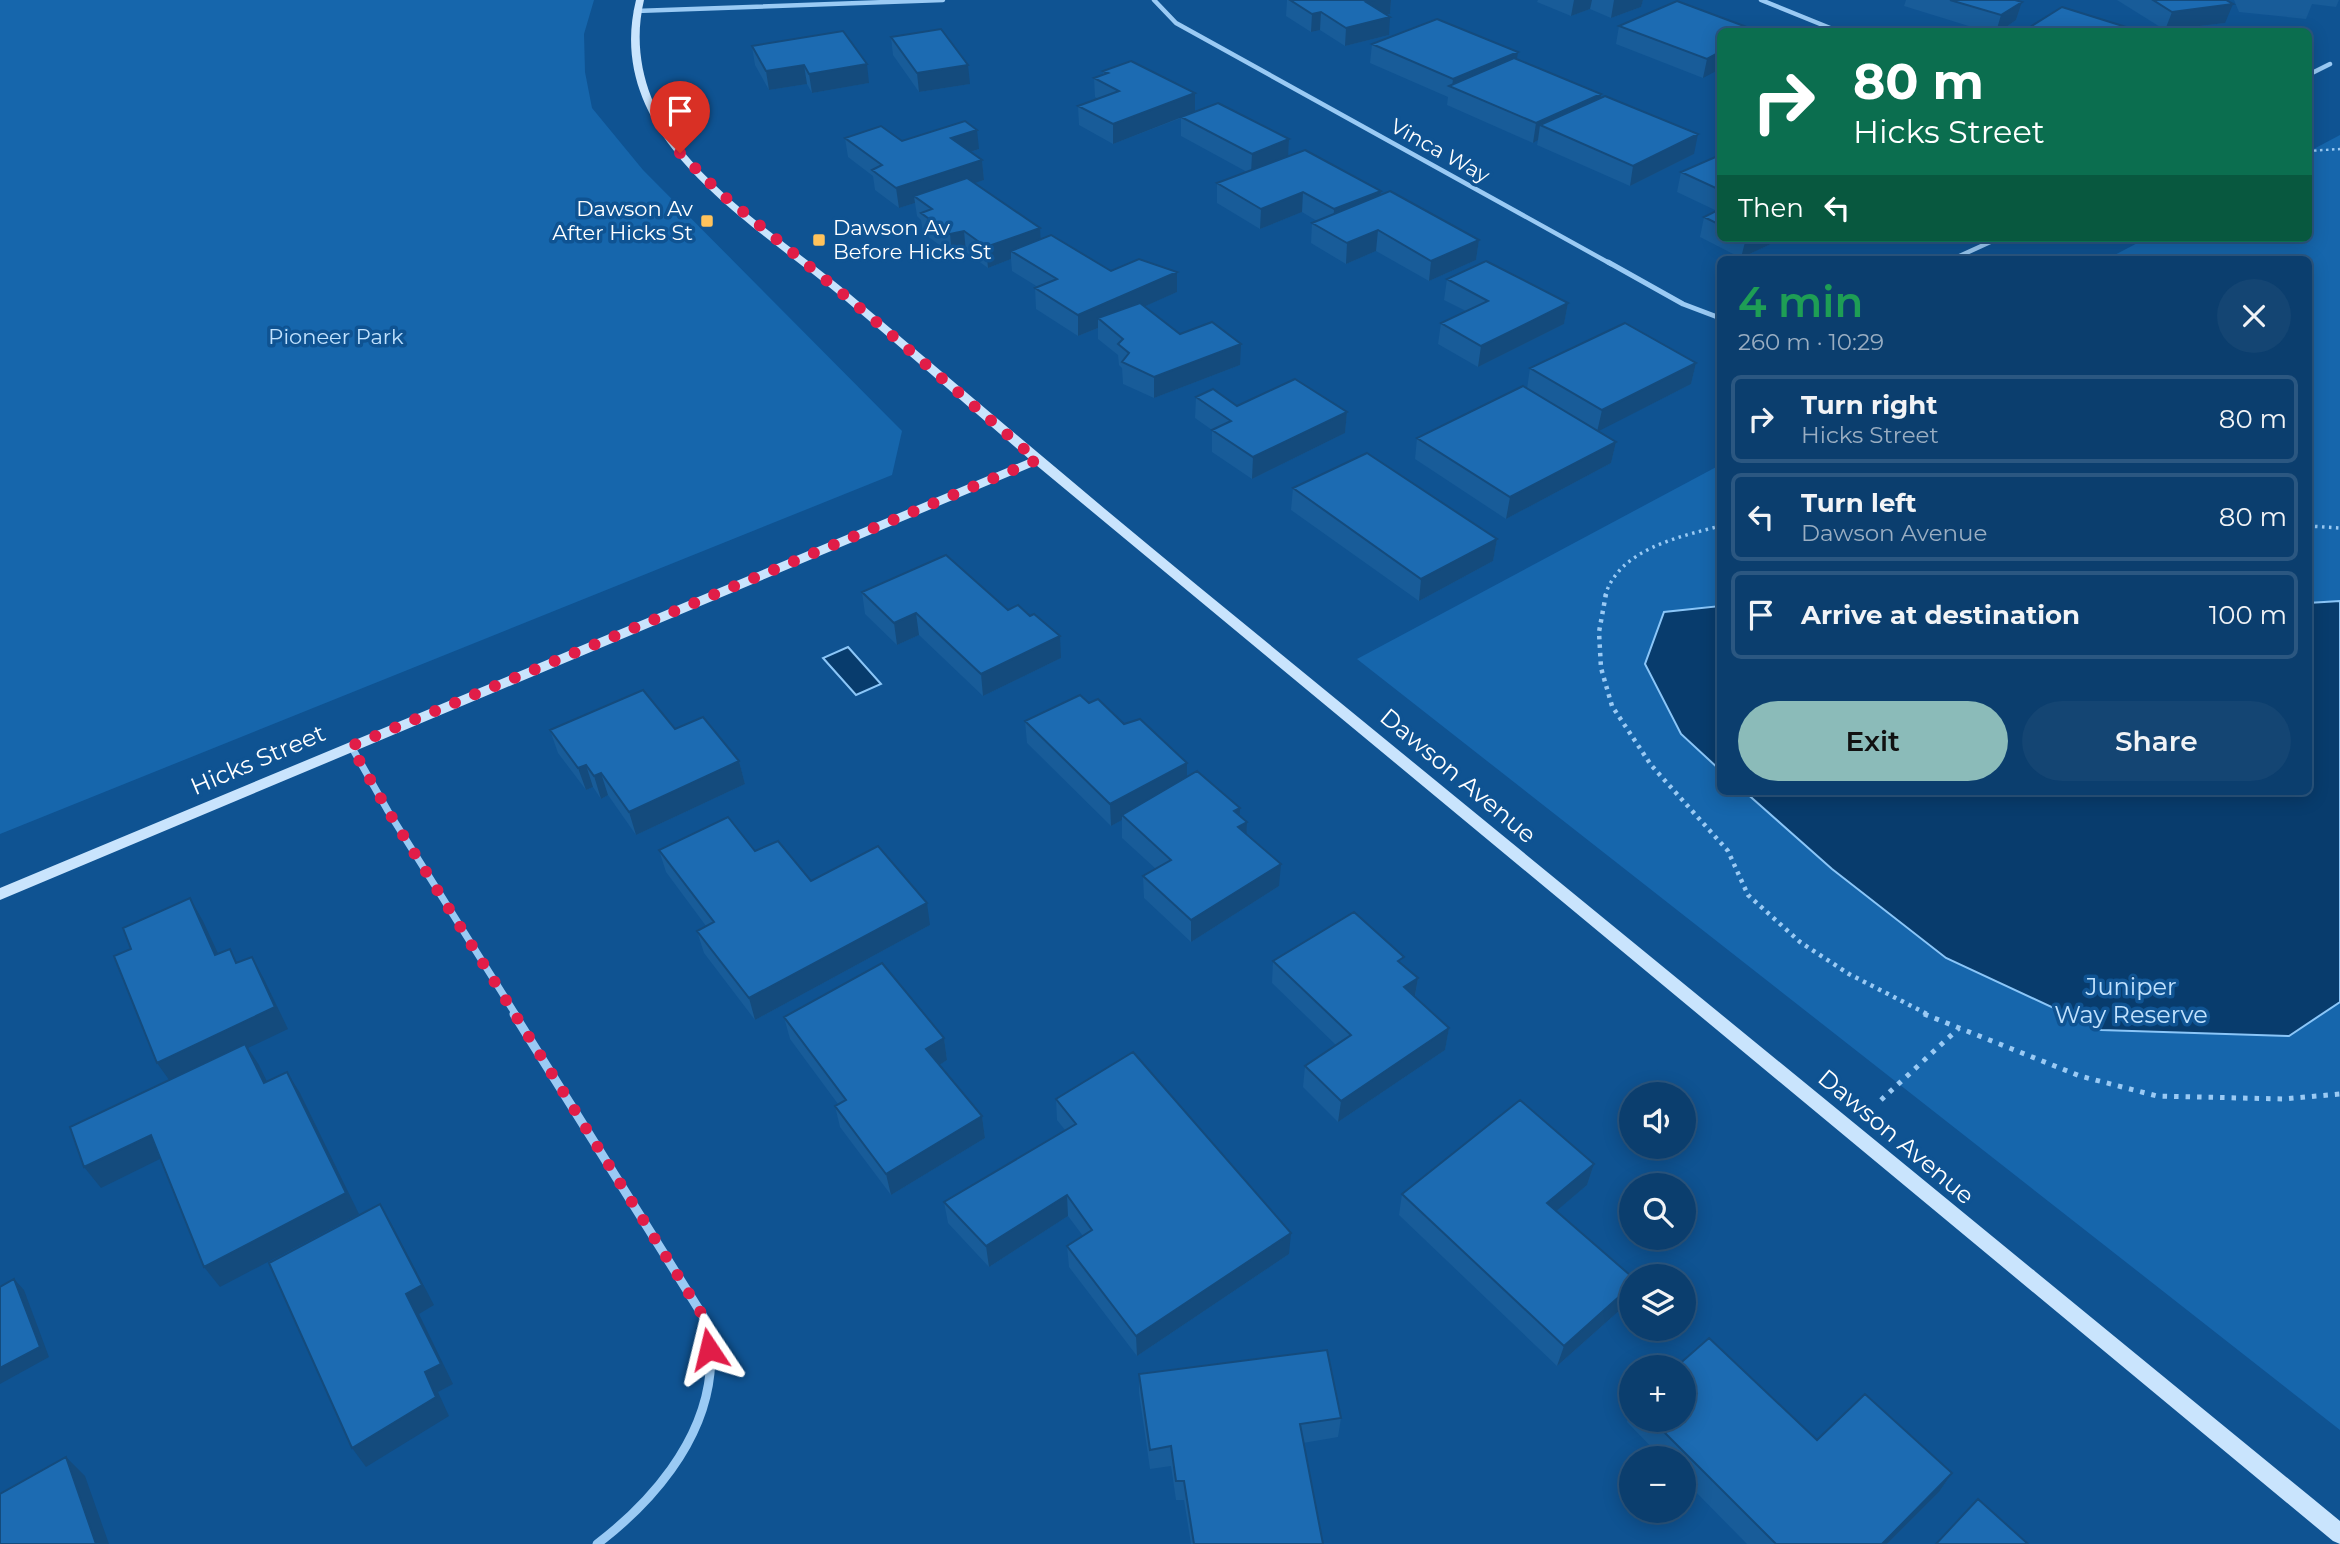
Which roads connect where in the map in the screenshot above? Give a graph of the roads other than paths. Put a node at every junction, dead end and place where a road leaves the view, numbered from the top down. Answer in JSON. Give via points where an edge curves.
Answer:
{"nodes":[{"id":1,"x":640,"y":0,"type":"edge"},
{"id":2,"x":943,"y":0,"type":"edge"},
{"id":3,"x":1154,"y":0,"type":"edge"},
{"id":4,"x":1761,"y":0,"type":"edge"},
{"id":5,"x":636,"y":11,"type":"junction"},
{"id":6,"x":1830,"y":28,"type":"edge"},
{"id":7,"x":2330,"y":64,"type":"dead end"},
{"id":8,"x":2312,"y":73,"type":"edge"},
{"id":9,"x":1989,"y":242,"type":"edge"},
{"id":10,"x":1959,"y":256,"type":"edge"},
{"id":11,"x":1717,"y":317,"type":"edge"},
{"id":12,"x":1037,"y":460,"type":"junction"},
{"id":13,"x":351,"y":746,"type":"junction"},
{"id":14,"x":0,"y":894,"type":"edge"},
{"id":15,"x":2340,"y":1534,"type":"edge"},
{"id":16,"x":597,"y":1544,"type":"edge"}],
"edges":[{"from":1,"to":5,"type":"main road","name":"Dawson Avenue"},
{"from":2,"to":5,"type":"street"},
{"from":3,"to":11,"type":"street","name":"Vinca Way","via":[[1176,23],[1683,304]]},
{"from":4,"to":6,"type":"street"},
{"from":5,"to":12,"type":"main road","name":"Dawson Avenue","via":[[634,46],[644,92],[680,153],[719,192]]},
{"from":7,"to":8,"type":"street"},
{"from":9,"to":10,"type":"street"},
{"from":12,"to":13,"type":"main road","name":"Hicks Street"},
{"from":12,"to":15,"type":"main road","name":"Dawson Avenue"},
{"from":13,"to":14,"type":"main road","name":"Hicks Street"},
{"from":13,"to":16,"type":"street","via":[[708,1324],[710,1374],[699,1418],[673,1466],[621,1528]]}]}
